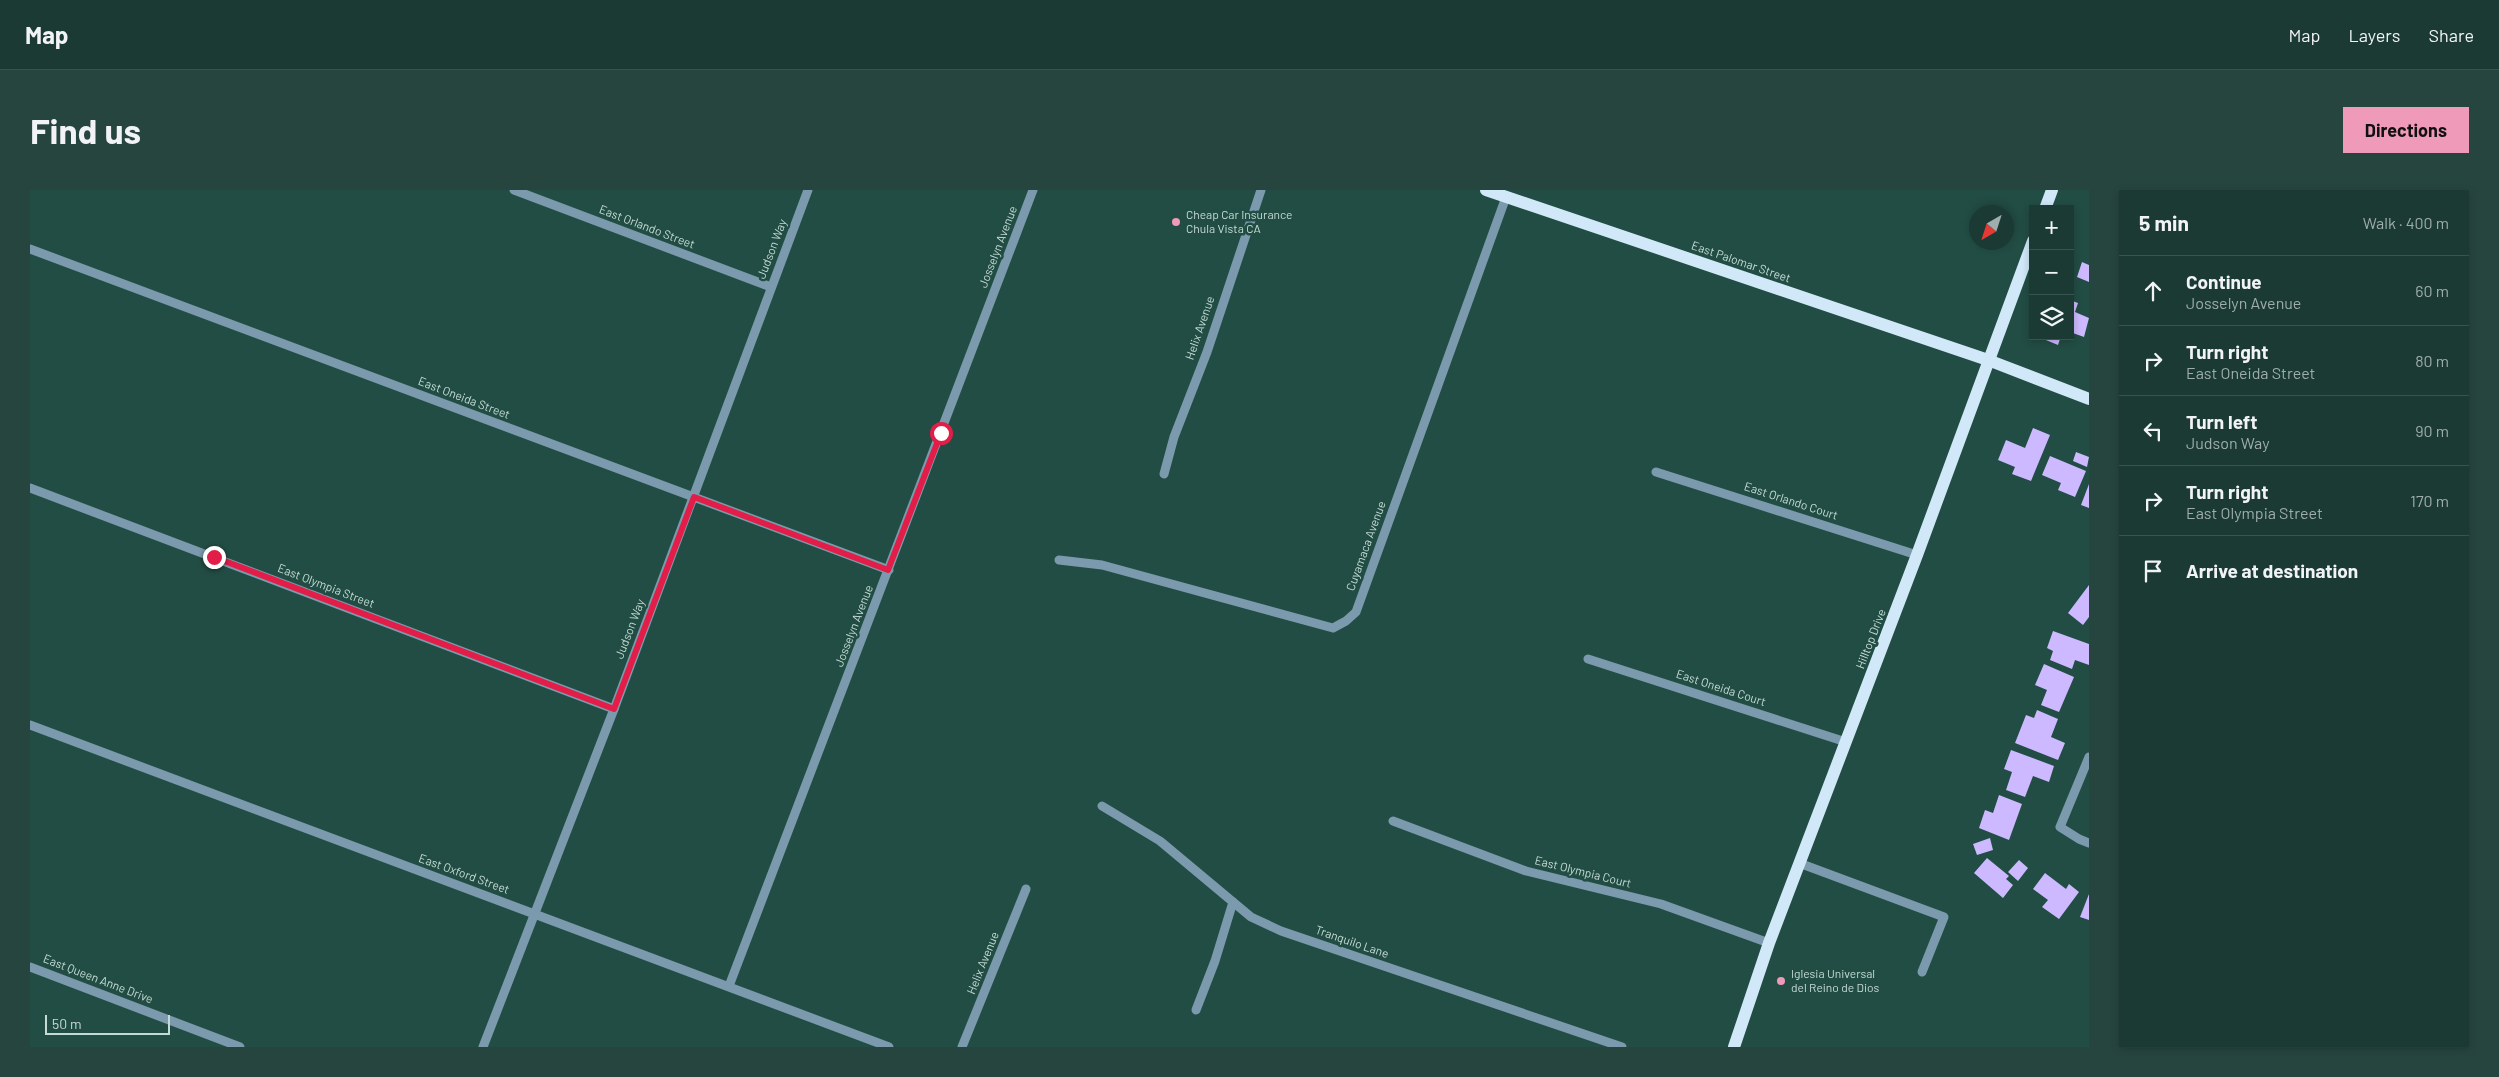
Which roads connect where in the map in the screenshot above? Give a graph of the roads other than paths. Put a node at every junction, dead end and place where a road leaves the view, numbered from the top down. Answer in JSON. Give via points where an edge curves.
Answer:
{"nodes":[{"id":1,"x":514,"y":190,"type":"edge"},
{"id":2,"x":808,"y":190,"type":"edge"},
{"id":3,"x":1033,"y":190,"type":"edge"},
{"id":4,"x":1261,"y":190,"type":"edge"},
{"id":5,"x":1486,"y":190,"type":"edge"},
{"id":6,"x":2052,"y":190,"type":"edge"},
{"id":7,"x":1506,"y":197,"type":"junction"},
{"id":8,"x":2046,"y":205,"type":"edge"},
{"id":9,"x":30,"y":249,"type":"edge"},
{"id":10,"x":2030,"y":250,"type":"edge"},
{"id":11,"x":771,"y":287,"type":"junction"},
{"id":12,"x":1988,"y":360,"type":"junction"},
{"id":13,"x":2089,"y":399,"type":"edge"},
{"id":14,"x":1656,"y":472,"type":"dead end"},
{"id":15,"x":1164,"y":474,"type":"dead end"},
{"id":16,"x":30,"y":488,"type":"edge"},
{"id":17,"x":694,"y":497,"type":"junction"},
{"id":18,"x":1917,"y":555,"type":"junction"},
{"id":19,"x":1059,"y":560,"type":"dead end"},
{"id":20,"x":888,"y":570,"type":"junction"},
{"id":21,"x":1588,"y":659,"type":"dead end"},
{"id":22,"x":614,"y":709,"type":"junction"},
{"id":23,"x":30,"y":725,"type":"edge"},
{"id":24,"x":1846,"y":742,"type":"junction"},
{"id":25,"x":2089,"y":757,"type":"edge"},
{"id":26,"x":1102,"y":806,"type":"dead end"},
{"id":27,"x":1393,"y":820,"type":"dead end"},
{"id":28,"x":2089,"y":843,"type":"edge"},
{"id":29,"x":1799,"y":863,"type":"junction"},
{"id":30,"x":1026,"y":889,"type":"dead end"},
{"id":31,"x":1233,"y":902,"type":"junction"},
{"id":32,"x":535,"y":914,"type":"junction"},
{"id":33,"x":1769,"y":943,"type":"junction"},
{"id":34,"x":30,"y":967,"type":"edge"},
{"id":35,"x":1922,"y":972,"type":"dead end"},
{"id":36,"x":729,"y":986,"type":"junction"},
{"id":37,"x":1196,"y":1010,"type":"dead end"},
{"id":38,"x":219,"y":1043,"type":"edge"},
{"id":39,"x":240,"y":1047,"type":"edge"},
{"id":40,"x":483,"y":1047,"type":"edge"},
{"id":41,"x":889,"y":1047,"type":"edge"},
{"id":42,"x":962,"y":1047,"type":"edge"},
{"id":43,"x":1622,"y":1047,"type":"edge"},
{"id":44,"x":1734,"y":1047,"type":"edge"}],
"edges":[{"from":1,"to":11,"type":"street","name":"East Orlando Street"},
{"from":2,"to":11,"type":"street","name":"Judson Way"},
{"from":3,"to":20,"type":"street","name":"Josselyn Avenue"},
{"from":4,"to":15,"type":"street","name":"Helix Avenue"},
{"from":5,"to":7,"type":"main road","name":"East Palomar Street"},
{"from":6,"to":8,"type":"main road"},
{"from":7,"to":12,"type":"main road","name":"East Palomar Street"},
{"from":7,"to":19,"type":"street","name":"Cuyamaca Avenue","via":[[1356,612],[1346,621],[1334,628],[1102,564]]},
{"from":9,"to":17,"type":"street","name":"East Oneida Street"},
{"from":10,"to":12,"type":"main road","name":"Hilltop Drive"},
{"from":11,"to":17,"type":"street","name":"Judson Way"},
{"from":12,"to":13,"type":"main road","name":"East Palomar Street"},
{"from":12,"to":18,"type":"main road","name":"Hilltop Drive"},
{"from":14,"to":18,"type":"street","name":"East Orlando Court"},
{"from":16,"to":22,"type":"street","name":"East Olympia Street"},
{"from":17,"to":20,"type":"street","name":"East Oneida Street"},
{"from":17,"to":22,"type":"street","name":"Judson Way"},
{"from":18,"to":24,"type":"main road","name":"Hilltop Drive"},
{"from":20,"to":36,"type":"street","name":"Josselyn Avenue"},
{"from":21,"to":24,"type":"street","name":"East Oneida Court"},
{"from":22,"to":32,"type":"street","name":"Judson Way"},
{"from":23,"to":32,"type":"street","name":"East Oxford Street"},
{"from":24,"to":29,"type":"main road","name":"Hilltop Drive"},
{"from":25,"to":28,"type":"street","via":[[2060,826]]},
{"from":26,"to":31,"type":"street","name":"Tranquilo Lane","via":[[1160,842]]},
{"from":27,"to":33,"type":"street","name":"East Olympia Court","via":[[1526,871],[1661,904]]},
{"from":29,"to":33,"type":"main road","name":"Hilltop Drive"},
{"from":29,"to":35,"type":"street","via":[[1944,917]]},
{"from":30,"to":42,"type":"street","name":"Helix Avenue"},
{"from":31,"to":37,"type":"street"},
{"from":31,"to":43,"type":"street","name":"Tranquilo Lane","via":[[1251,917],[1281,931]]},
{"from":32,"to":36,"type":"street","name":"East Oxford Street"},
{"from":32,"to":40,"type":"street","name":"Judson Way"},
{"from":33,"to":44,"type":"main road","name":"Hilltop Drive"},
{"from":34,"to":38,"type":"street","name":"East Queen Anne Drive"},
{"from":36,"to":41,"type":"street","name":"East Oxford Street"},
{"from":38,"to":39,"type":"street","name":"East Queen Anne Drive"}]}
